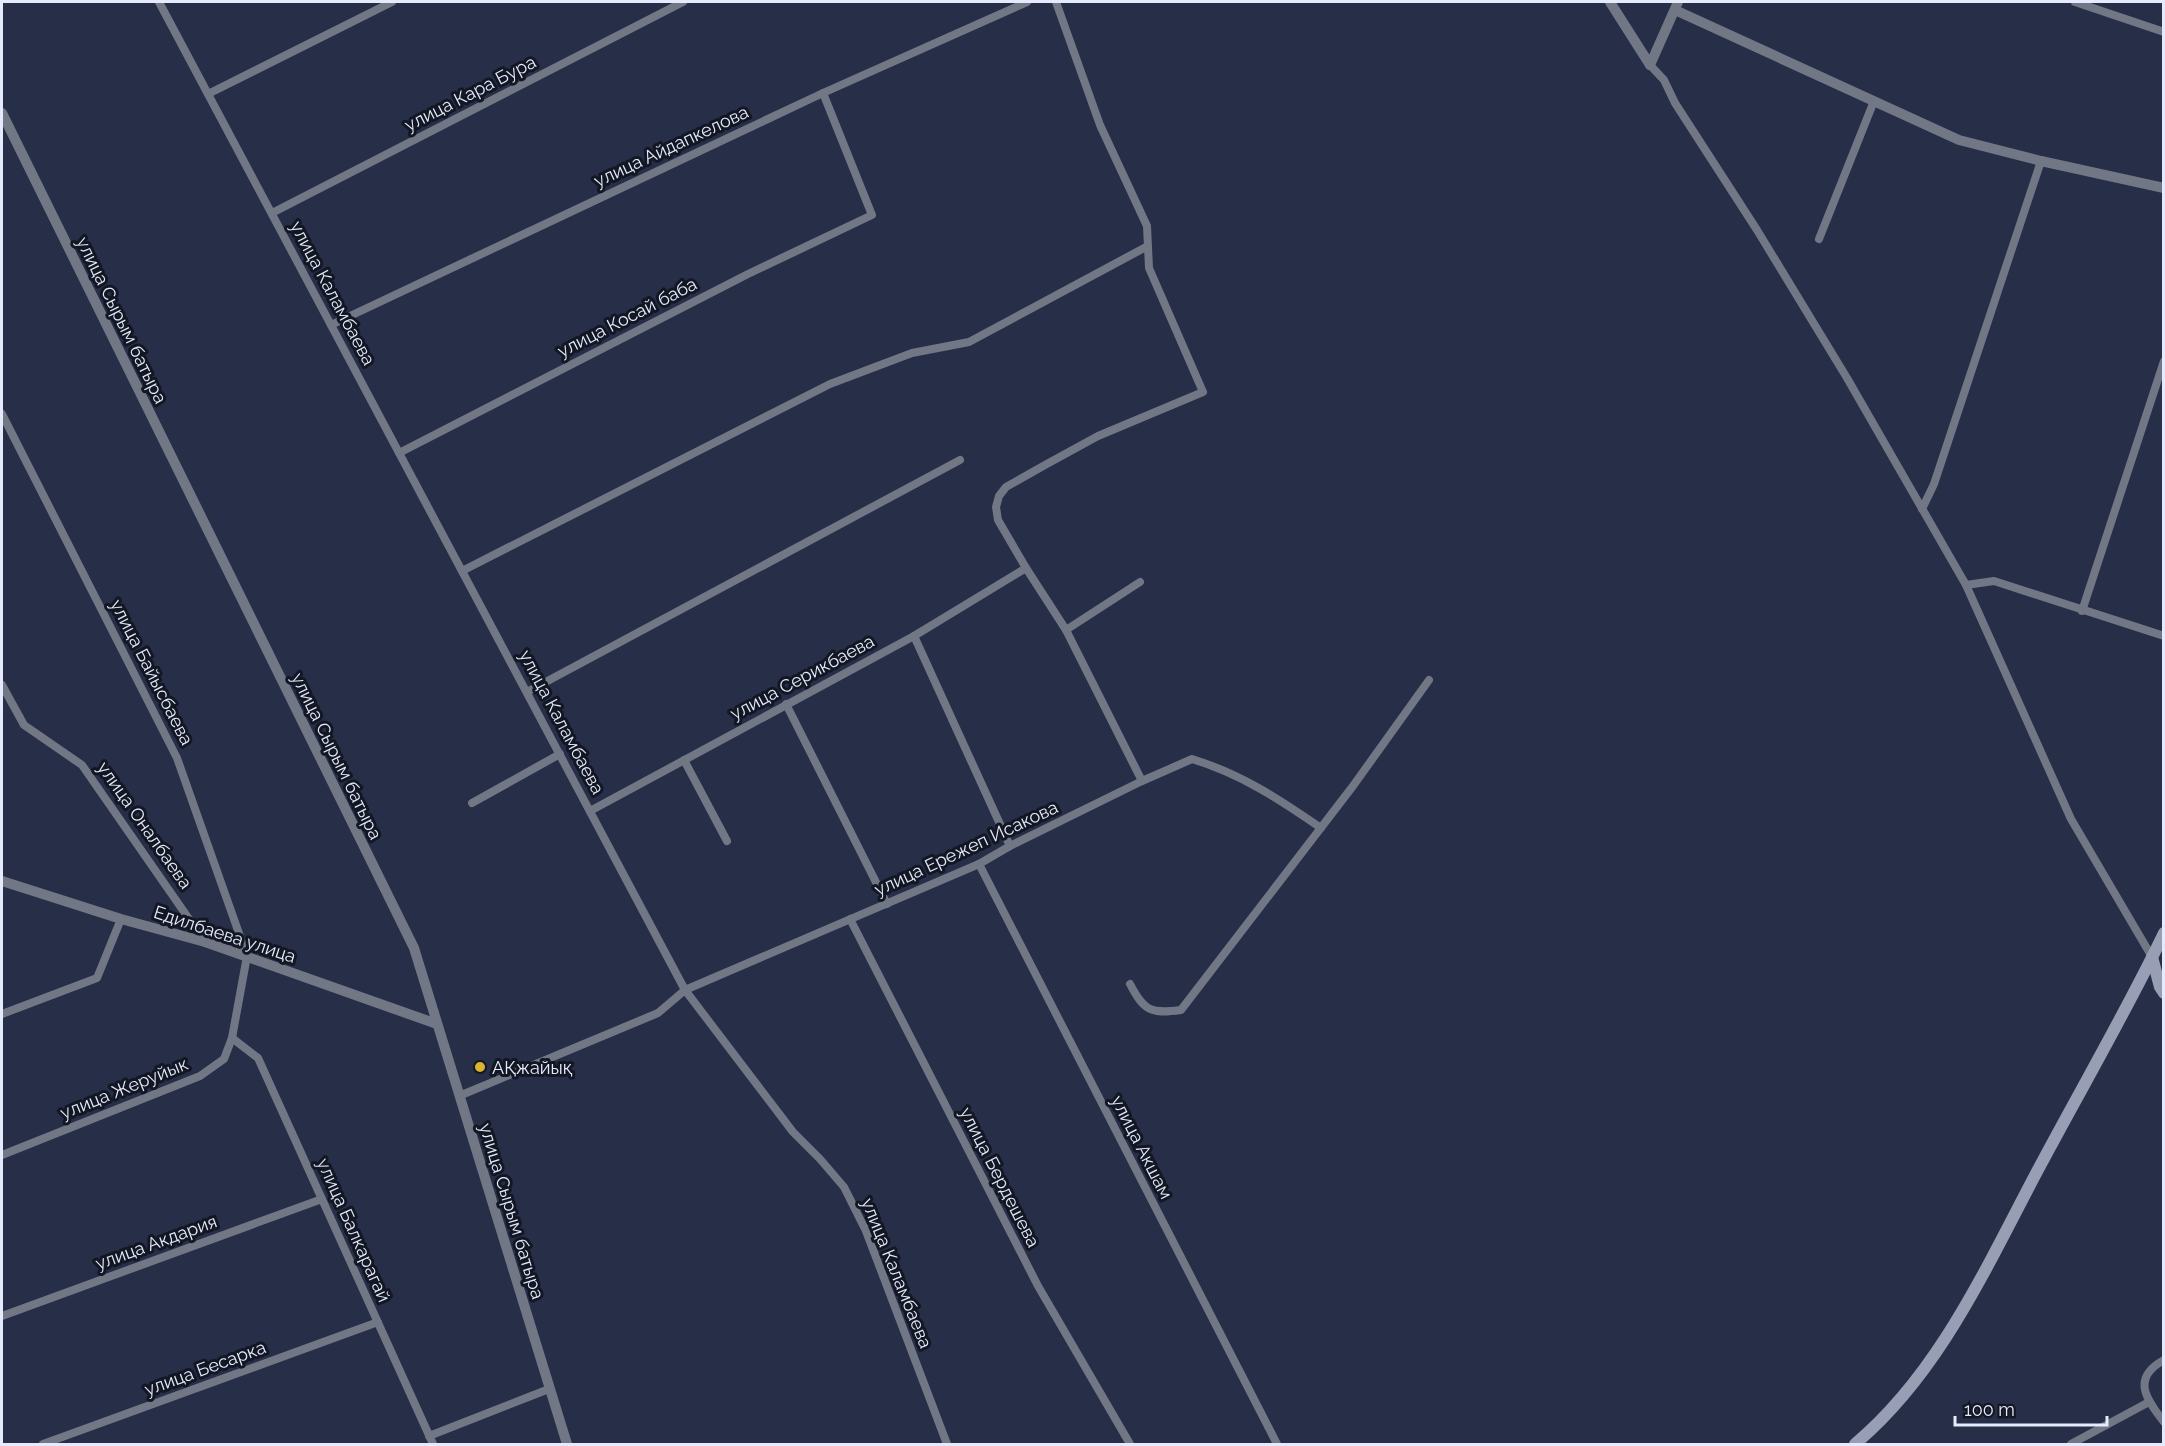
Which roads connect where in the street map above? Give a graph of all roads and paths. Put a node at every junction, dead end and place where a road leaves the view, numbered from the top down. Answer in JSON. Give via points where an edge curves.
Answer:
{"nodes":[{"id":1,"x":159,"y":2,"type":"edge"},
{"id":2,"x":392,"y":2,"type":"edge"},
{"id":3,"x":683,"y":2,"type":"edge"},
{"id":4,"x":1027,"y":2,"type":"edge"},
{"id":5,"x":1056,"y":2,"type":"edge"},
{"id":6,"x":1610,"y":2,"type":"edge"},
{"id":7,"x":2075,"y":2,"type":"edge"},
{"id":8,"x":1677,"y":6,"type":"edge"},
{"id":9,"x":2163,"y":32,"type":"edge"},
{"id":10,"x":1650,"y":65,"type":"junction"},
{"id":11,"x":823,"y":93,"type":"junction"},
{"id":12,"x":208,"y":94,"type":"junction"},
{"id":13,"x":1874,"y":101,"type":"junction"},
{"id":14,"x":2,"y":113,"type":"edge"},
{"id":15,"x":2041,"y":161,"type":"junction"},
{"id":16,"x":2163,"y":188,"type":"edge"},
{"id":17,"x":272,"y":213,"type":"junction"},
{"id":18,"x":1819,"y":239,"type":"dead end"},
{"id":19,"x":1146,"y":247,"type":"junction"},
{"id":20,"x":331,"y":325,"type":"junction"},
{"id":21,"x":2163,"y":361,"type":"edge"},
{"id":22,"x":2,"y":414,"type":"edge"},
{"id":23,"x":399,"y":453,"type":"junction"},
{"id":24,"x":960,"y":460,"type":"dead end"},
{"id":25,"x":1922,"y":509,"type":"junction"},
{"id":26,"x":1026,"y":568,"type":"junction"},
{"id":27,"x":462,"y":571,"type":"junction"},
{"id":28,"x":1140,"y":582,"type":"dead end"},
{"id":29,"x":1966,"y":585,"type":"junction"},
{"id":30,"x":2082,"y":611,"type":"junction"},
{"id":31,"x":1066,"y":630,"type":"junction"},
{"id":32,"x":914,"y":636,"type":"junction"},
{"id":33,"x":2163,"y":636,"type":"edge"},
{"id":34,"x":1429,"y":680,"type":"dead end"},
{"id":35,"x":2,"y":685,"type":"edge"},
{"id":36,"x":527,"y":692,"type":"junction"},
{"id":37,"x":786,"y":704,"type":"junction"},
{"id":38,"x":560,"y":754,"type":"junction"},
{"id":39,"x":684,"y":760,"type":"junction"},
{"id":40,"x":1142,"y":781,"type":"junction"},
{"id":41,"x":472,"y":803,"type":"dead end"},
{"id":42,"x":590,"y":812,"type":"junction"},
{"id":43,"x":1321,"y":828,"type":"junction"},
{"id":44,"x":727,"y":841,"type":"dead end"},
{"id":45,"x":1010,"y":846,"type":"junction"},
{"id":46,"x":979,"y":864,"type":"junction"},
{"id":47,"x":2,"y":882,"type":"edge"},
{"id":48,"x":887,"y":904,"type":"junction"},
{"id":49,"x":121,"y":919,"type":"junction"},
{"id":50,"x":850,"y":919,"type":"junction"},
{"id":51,"x":2163,"y":933,"type":"edge"},
{"id":52,"x":205,"y":942,"type":"junction"},
{"id":53,"x":247,"y":956,"type":"junction"},
{"id":54,"x":2152,"y":957,"type":"junction"},
{"id":55,"x":2163,"y":966,"type":"edge"},
{"id":56,"x":1130,"y":984,"type":"dead end"},
{"id":57,"x":685,"y":990,"type":"junction"},
{"id":58,"x":2163,"y":993,"type":"edge"},
{"id":59,"x":2,"y":1014,"type":"edge"},
{"id":60,"x":437,"y":1024,"type":"junction"},
{"id":61,"x":232,"y":1038,"type":"junction"},
{"id":62,"x":459,"y":1096,"type":"junction"},
{"id":63,"x":2,"y":1155,"type":"edge"},
{"id":64,"x":322,"y":1199,"type":"junction"},
{"id":65,"x":2,"y":1316,"type":"edge"},
{"id":66,"x":378,"y":1322,"type":"junction"},
{"id":67,"x":2163,"y":1360,"type":"edge"},
{"id":68,"x":549,"y":1389,"type":"junction"},
{"id":69,"x":2149,"y":1402,"type":"junction"},
{"id":70,"x":2163,"y":1422,"type":"edge"},
{"id":71,"x":431,"y":1440,"type":"edge"},
{"id":72,"x":43,"y":1444,"type":"edge"},
{"id":73,"x":567,"y":1444,"type":"edge"},
{"id":74,"x":947,"y":1444,"type":"edge"},
{"id":75,"x":1130,"y":1444,"type":"edge"},
{"id":76,"x":1277,"y":1444,"type":"edge"},
{"id":77,"x":1855,"y":1444,"type":"edge"},
{"id":78,"x":2071,"y":1444,"type":"edge"}],
"edges":[{"from":1,"to":12,"type":"street","name":"улица Каламбаева"},
{"from":2,"to":12,"type":"street"},
{"from":3,"to":17,"type":"street","name":"улица Кара Бура"},
{"from":4,"to":11,"type":"street","name":"улица Айдапкелова"},
{"from":5,"to":19,"type":"street","via":[[1100,125],[1147,226]]},
{"from":6,"to":10,"type":"street"},
{"from":7,"to":9,"type":"street"},
{"from":8,"to":10,"type":"street"},
{"from":8,"to":13,"type":"street"},
{"from":10,"to":25,"type":"street","via":[[1664,80],[1674,103],[1757,230]]},
{"from":11,"to":20,"type":"street","name":"улица Айдапкелова"},
{"from":11,"to":23,"type":"street","name":"улица Косай баба","via":[[872,215],[748,274]]},
{"from":12,"to":17,"type":"street","name":"улица Каламбаева"},
{"from":13,"to":15,"type":"street","via":[[1959,140]]},
{"from":13,"to":18,"type":"street"},
{"from":14,"to":60,"type":"street","name":"улица Сырым батыра","via":[[414,948]]},
{"from":15,"to":16,"type":"street"},
{"from":15,"to":25,"type":"street","via":[[1935,484]]},
{"from":17,"to":20,"type":"street","name":"улица Каламбаева"},
{"from":19,"to":26,"type":"street","via":[[1149,268],[1203,393],[1098,436],[1006,487],[996,507],[999,520]]},
{"from":19,"to":27,"type":"street","via":[[969,342],[912,353],[830,384]]},
{"from":20,"to":23,"type":"street","name":"улица Каламбаева"},
{"from":21,"to":30,"type":"street"},
{"from":22,"to":53,"type":"street","name":"улица Байысбаева","via":[[177,758]]},
{"from":23,"to":27,"type":"street","name":"улица Каламбаева"},
{"from":24,"to":36,"type":"street"},
{"from":25,"to":29,"type":"street"},
{"from":26,"to":31,"type":"street"},
{"from":26,"to":32,"type":"street","name":"улица Серикбаева"},
{"from":27,"to":36,"type":"street","name":"улица Каламбаева"},
{"from":28,"to":31,"type":"street"},
{"from":29,"to":30,"type":"street","via":[[1994,580]]},
{"from":29,"to":54,"type":"street","via":[[2071,819]]},
{"from":30,"to":33,"type":"street"},
{"from":31,"to":40,"type":"street"},
{"from":32,"to":37,"type":"street","name":"улица Серикбаева"},
{"from":32,"to":45,"type":"street"},
{"from":34,"to":43,"type":"street"},
{"from":35,"to":52,"type":"street","name":"улица Оналбаева","via":[[24,725],[82,765]]},
{"from":36,"to":38,"type":"street","name":"улица Каламбаева"},
{"from":37,"to":39,"type":"street","name":"улица Серикбаева"},
{"from":37,"to":48,"type":"street"},
{"from":38,"to":41,"type":"street"},
{"from":38,"to":42,"type":"street","name":"улица Каламбаева"},
{"from":39,"to":42,"type":"street","name":"улица Серикбаева"},
{"from":39,"to":44,"type":"street"},
{"from":40,"to":43,"type":"street","name":"улица Ережеп Исакова","via":[[1192,759],[1259,786]]},
{"from":40,"to":45,"type":"street","name":"улица Ережеп Исакова"},
{"from":42,"to":57,"type":"street","name":"улица Каламбаева"},
{"from":43,"to":56,"type":"street","via":[[1181,1010],[1158,1013],[1139,1002]]},
{"from":45,"to":46,"type":"street","name":"улица Ережеп Исакова"},
{"from":46,"to":48,"type":"street","name":"улица Ережеп Исакова"},
{"from":46,"to":76,"type":"street","name":"улица Акшам"},
{"from":47,"to":49,"type":"street","name":"Едилбаева улица"},
{"from":48,"to":50,"type":"street","name":"улица Ережеп Исакова"},
{"from":49,"to":52,"type":"street","name":"Едилбаева улица"},
{"from":49,"to":59,"type":"street","via":[[97,978]]},
{"from":50,"to":57,"type":"street","name":"улица Ережеп Исакова"},
{"from":50,"to":75,"type":"street","name":"улица Бердешева","via":[[1038,1287]]},
{"from":51,"to":54,"type":"main road"},
{"from":52,"to":53,"type":"street","name":"Едилбаева улица"},
{"from":53,"to":60,"type":"street","name":"Едилбаева улица"},
{"from":53,"to":61,"type":"street","name":"улица Жеруйык"},
{"from":54,"to":55,"type":"main road"},
{"from":54,"to":58,"type":"main road"},
{"from":54,"to":77,"type":"main road","via":[[1974,1290],[1928,1365],[1876,1427]]},
{"from":57,"to":62,"type":"street","name":"улица Ережеп Исакова","via":[[658,1013]]},
{"from":57,"to":74,"type":"street","name":"улица Каламбаева","via":[[793,1132],[843,1187],[866,1231]]},
{"from":60,"to":62,"type":"street","name":"улица Сырым батыра"},
{"from":61,"to":63,"type":"street","name":"улица Жеруйык","via":[[224,1059],[200,1076]]},
{"from":61,"to":64,"type":"street","name":"улица Балкарагай","via":[[258,1058]]},
{"from":62,"to":68,"type":"street","name":"улица Сырым батыра"},
{"from":64,"to":65,"type":"street","name":"улица Акдария"},
{"from":64,"to":66,"type":"street","name":"улица Балкарагай"},
{"from":66,"to":71,"type":"street","name":"улица Балкарагай"},
{"from":66,"to":72,"type":"street","name":"улица Бесарка"},
{"from":67,"to":69,"type":"street","via":[[2152,1366],[2145,1379],[2144,1392]]},
{"from":68,"to":71,"type":"street"},
{"from":68,"to":73,"type":"street","name":"улица Сырым батыра"},
{"from":69,"to":70,"type":"street"},
{"from":69,"to":78,"type":"street"}]}
